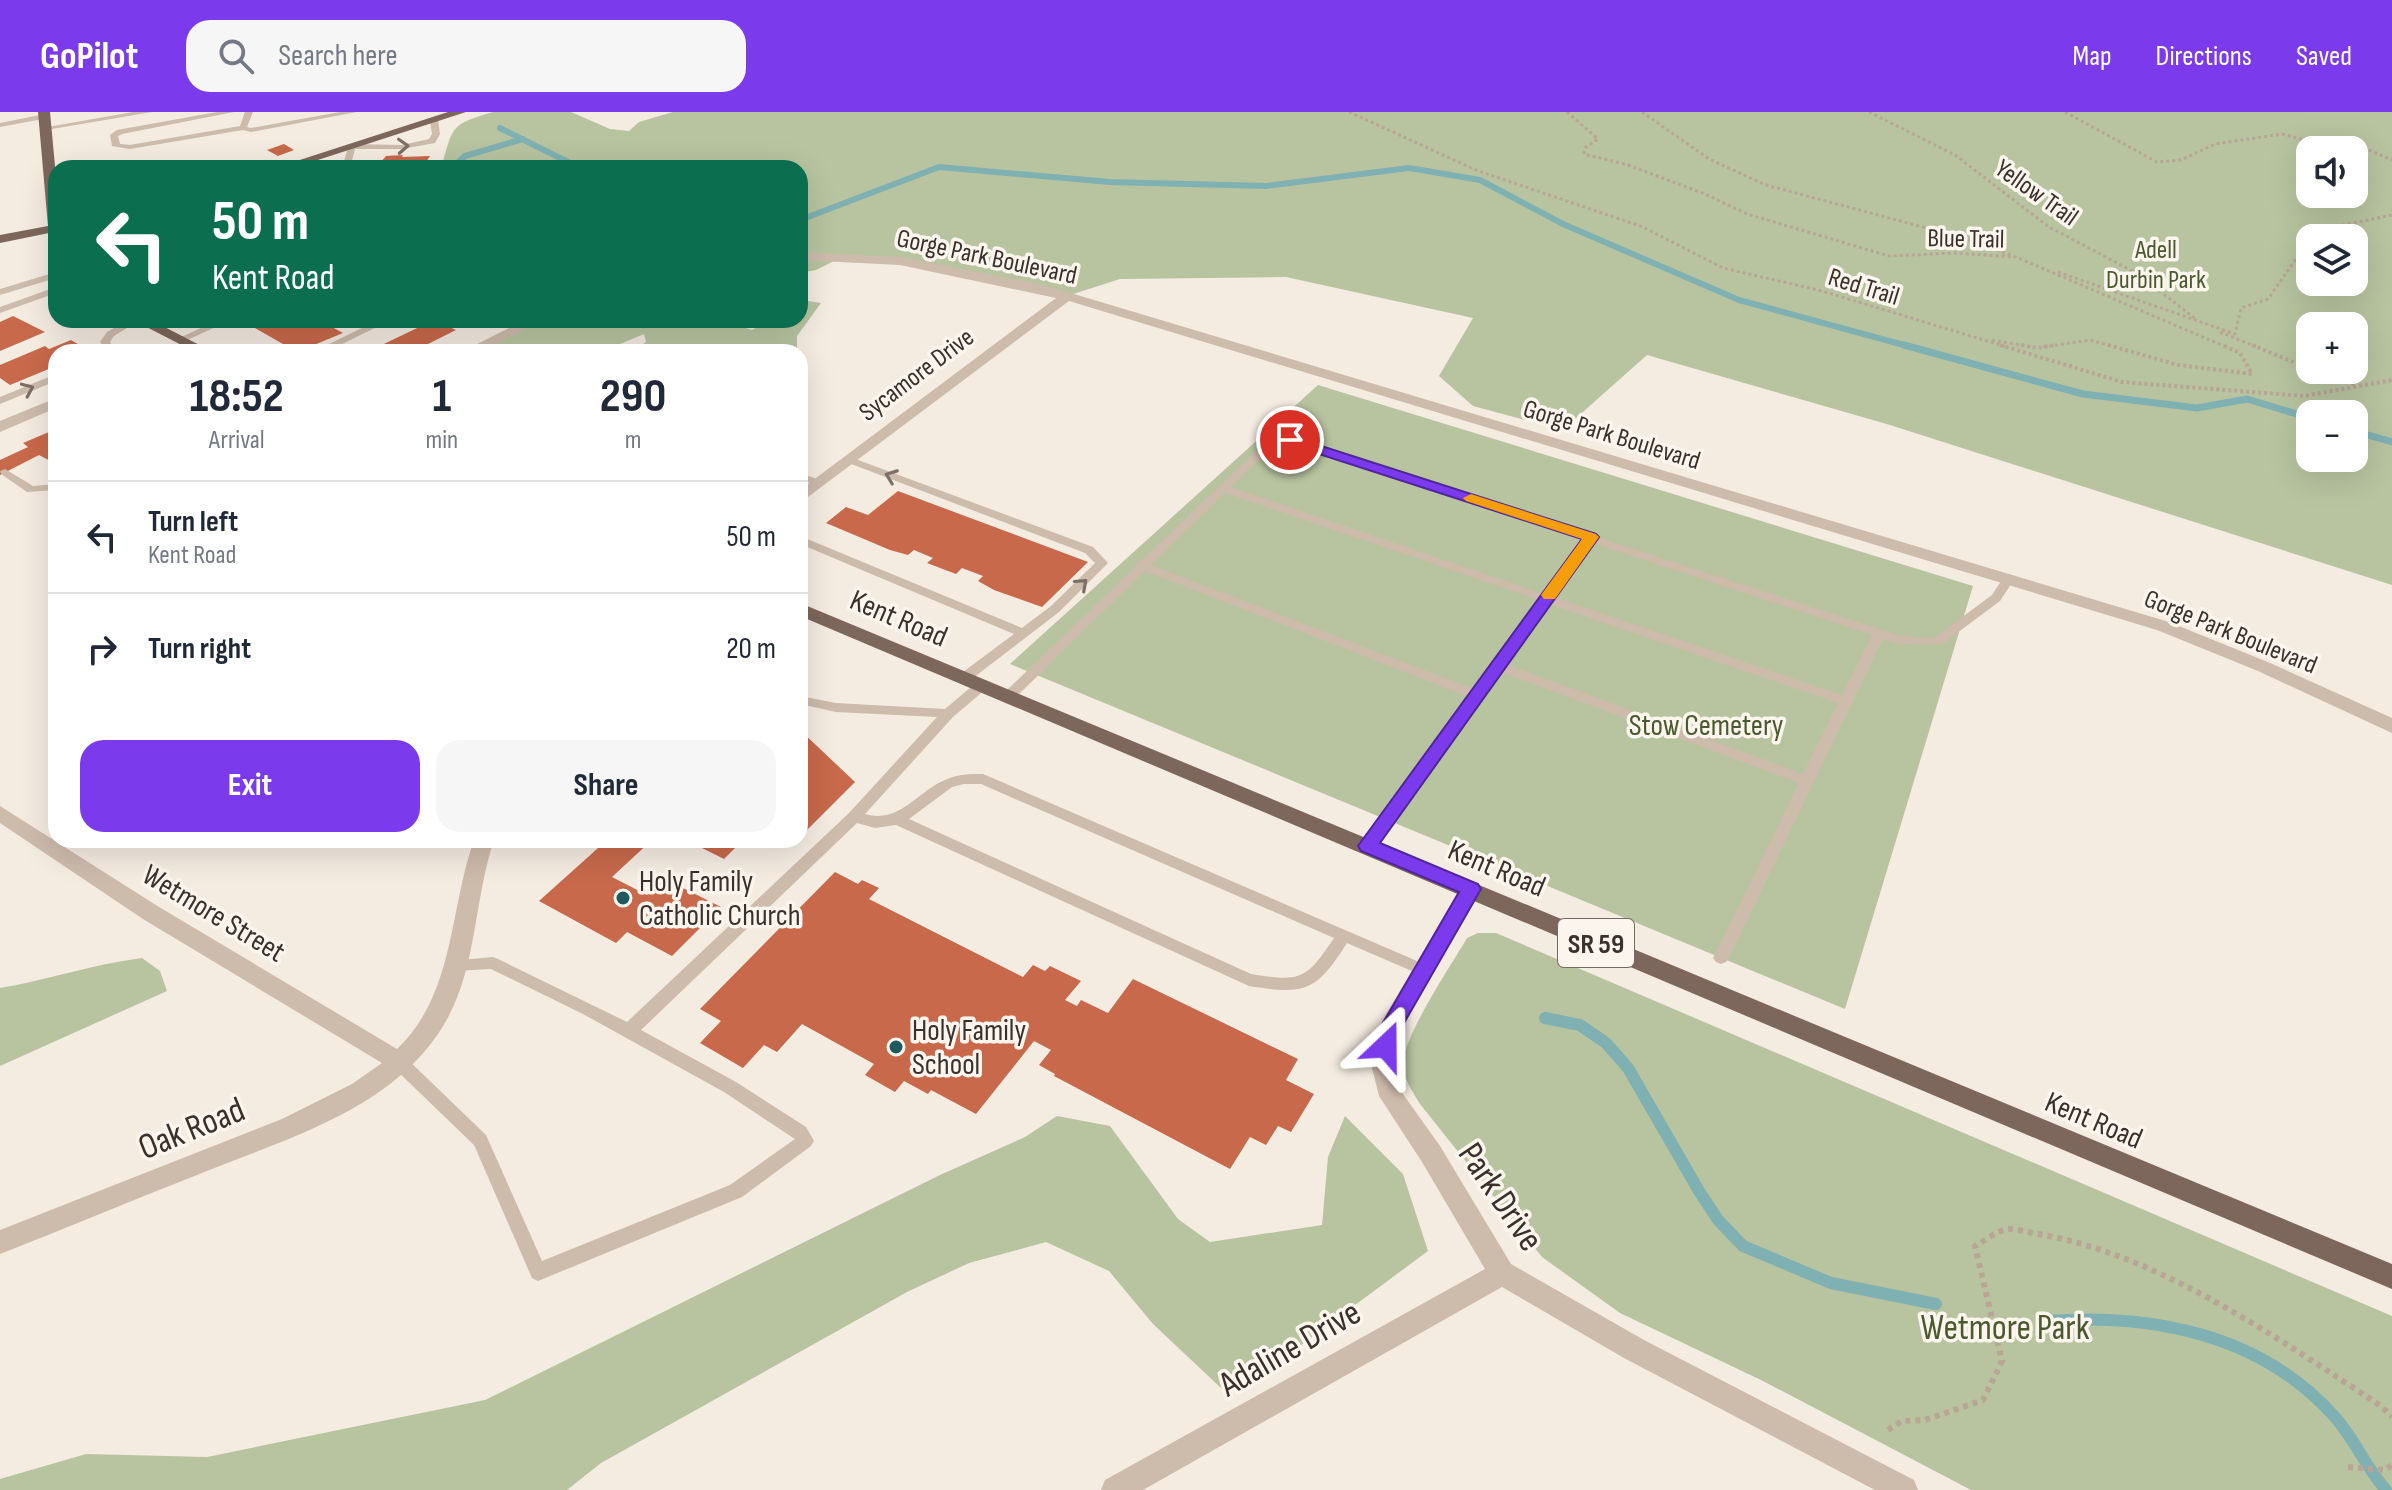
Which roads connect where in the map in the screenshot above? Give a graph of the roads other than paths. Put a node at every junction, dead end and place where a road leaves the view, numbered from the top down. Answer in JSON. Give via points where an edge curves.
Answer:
{"nodes":[{"id":1,"x":148,"y":112,"type":"edge"},
{"id":2,"x":230,"y":112,"type":"edge"},
{"id":3,"x":249,"y":112,"type":"edge"},
{"id":4,"x":353,"y":112,"type":"edge"},
{"id":5,"x":460,"y":112,"type":"edge"},
{"id":6,"x":45,"y":119,"type":"edge"},
{"id":7,"x":434,"y":120,"type":"junction"},
{"id":8,"x":0,"y":125,"type":"edge"},
{"id":9,"x":243,"y":128,"type":"junction"},
{"id":10,"x":352,"y":146,"type":"junction"},
{"id":11,"x":49,"y":160,"type":"edge"},
{"id":12,"x":307,"y":160,"type":"edge"},
{"id":13,"x":348,"y":160,"type":"edge"},
{"id":14,"x":48,"y":234,"type":"edge"},
{"id":15,"x":0,"y":239,"type":"edge"},
{"id":16,"x":808,"y":256,"type":"edge"},
{"id":17,"x":48,"y":277,"type":"edge"},
{"id":18,"x":1,"y":290,"type":"edge"},
{"id":19,"x":48,"y":293,"type":"edge"},
{"id":20,"x":1067,"y":296,"type":"junction"},
{"id":21,"x":0,"y":310,"type":"edge"},
{"id":22,"x":122,"y":328,"type":"edge"},
{"id":23,"x":150,"y":328,"type":"edge"},
{"id":24,"x":211,"y":328,"type":"edge"},
{"id":25,"x":369,"y":328,"type":"edge"},
{"id":26,"x":519,"y":328,"type":"edge"},
{"id":27,"x":106,"y":344,"type":"edge"},
{"id":28,"x":177,"y":344,"type":"edge"},
{"id":29,"x":181,"y":344,"type":"edge"},
{"id":30,"x":335,"y":344,"type":"edge"},
{"id":31,"x":485,"y":344,"type":"edge"},
{"id":32,"x":48,"y":380,"type":"edge"},
{"id":33,"x":0,"y":401,"type":"edge"},
{"id":34,"x":48,"y":405,"type":"edge"},
{"id":35,"x":0,"y":426,"type":"edge"},
{"id":36,"x":850,"y":460,"type":"junction"},
{"id":37,"x":5,"y":472,"type":"dead end"},
{"id":38,"x":808,"y":479,"type":"edge"},
{"id":39,"x":819,"y":483,"type":"junction"},
{"id":40,"x":48,"y":488,"type":"edge"},
{"id":41,"x":1222,"y":488,"type":"junction"},
{"id":42,"x":808,"y":492,"type":"edge"},
{"id":43,"x":1591,"y":537,"type":"junction"},
{"id":44,"x":808,"y":543,"type":"edge"},
{"id":45,"x":1141,"y":565,"type":"junction"},
{"id":46,"x":2009,"y":578,"type":"junction"},
{"id":47,"x":1547,"y":599,"type":"junction"},
{"id":48,"x":808,"y":612,"type":"edge"},
{"id":49,"x":1022,"y":633,"type":"junction"},
{"id":50,"x":1879,"y":633,"type":"junction"},
{"id":51,"x":1498,"y":666,"type":"junction"},
{"id":52,"x":973,"y":681,"type":"junction"},
{"id":53,"x":1477,"y":695,"type":"junction"},
{"id":54,"x":1009,"y":696,"type":"junction"},
{"id":55,"x":1846,"y":701,"type":"junction"},
{"id":56,"x":808,"y":702,"type":"edge"},
{"id":57,"x":948,"y":714,"type":"junction"},
{"id":58,"x":2392,"y":726,"type":"edge"},
{"id":59,"x":1807,"y":781,"type":"junction"},
{"id":60,"x":0,"y":813,"type":"edge"},
{"id":61,"x":854,"y":817,"type":"junction"},
{"id":62,"x":899,"y":820,"type":"junction"},
{"id":63,"x":48,"y":845,"type":"edge"},
{"id":64,"x":1368,"y":846,"type":"junction"},
{"id":65,"x":53,"y":848,"type":"edge"},
{"id":66,"x":481,"y":848,"type":"edge"},
{"id":67,"x":1471,"y":889,"type":"junction"},
{"id":68,"x":1343,"y":937,"type":"junction"},
{"id":69,"x":1721,"y":958,"type":"dead end"},
{"id":70,"x":454,"y":965,"type":"junction"},
{"id":71,"x":1426,"y":971,"type":"junction"},
{"id":72,"x":629,"y":1031,"type":"junction"},
{"id":73,"x":398,"y":1061,"type":"junction"},
{"id":74,"x":0,"y":1242,"type":"edge"},
{"id":75,"x":1502,"y":1273,"type":"junction"},
{"id":76,"x":2392,"y":1277,"type":"edge"},
{"id":77,"x":1115,"y":1490,"type":"edge"},
{"id":78,"x":1904,"y":1490,"type":"edge"}],
"edges":[{"from":1,"to":6,"type":"lane"},
{"from":2,"to":9,"type":"lane","via":[[120,132],[114,135],[116,146]]},
{"from":3,"to":9,"type":"lane"},
{"from":4,"to":9,"type":"lane"},
{"from":5,"to":7,"type":"main road"},
{"from":6,"to":8,"type":"lane"},
{"from":6,"to":11,"type":"main road"},
{"from":7,"to":10,"type":"main road"},
{"from":10,"to":7,"type":"lane","one_way":true,"via":[[402,147],[432,141]]},
{"from":10,"to":12,"type":"main road"},
{"from":10,"to":13,"type":"lane"},
{"from":14,"to":15,"type":"main road"},
{"from":16,"to":20,"type":"street","name":"Gorge Park Boulevard","via":[[900,261]]},
{"from":17,"to":18,"type":"lane"},
{"from":19,"to":21,"type":"lane"},
{"from":20,"to":36,"type":"street","name":"Sycamore Drive"},
{"from":20,"to":46,"type":"street","name":"Gorge Park Boulevard"},
{"from":22,"to":27,"type":"lane","via":[[110,334]]},
{"from":23,"to":28,"type":"main road"},
{"from":24,"to":29,"type":"lane"},
{"from":25,"to":30,"type":"lane"},
{"from":26,"to":31,"type":"street"},
{"from":33,"to":32,"type":"lane","one_way":true},
{"from":34,"to":35,"type":"street"},
{"from":36,"to":39,"type":"street","name":"Sycamore Drive"},
{"from":49,"to":36,"type":"lane","one_way":true,"via":[[1101,567],[1099,556]]},
{"from":37,"to":40,"type":"lane","via":[[31,490]]},
{"from":38,"to":39,"type":"lane"},
{"from":39,"to":42,"type":"street","name":"Sycamore Drive"},
{"from":41,"to":43,"type":"lane","via":[[1260,453],[1290,440]]},
{"from":41,"to":45,"type":"lane"},
{"from":41,"to":47,"type":"lane"},
{"from":43,"to":47,"type":"lane"},
{"from":43,"to":50,"type":"lane"},
{"from":44,"to":49,"type":"lane"},
{"from":45,"to":53,"type":"lane"},
{"from":45,"to":54,"type":"lane"},
{"from":46,"to":50,"type":"lane","via":[[1996,598],[1937,642]]},
{"from":46,"to":58,"type":"street","name":"Gorge Park Boulevard","via":[[2191,637]]},
{"from":47,"to":51,"type":"lane"},
{"from":47,"to":55,"type":"lane"},
{"from":48,"to":52,"type":"main road","name":"Kent Road","number":"SR 59"},
{"from":49,"to":52,"type":"lane"},
{"from":50,"to":55,"type":"lane"},
{"from":51,"to":53,"type":"lane"},
{"from":51,"to":59,"type":"lane"},
{"from":52,"to":54,"type":"main road","name":"Kent Road","number":"SR 59"},
{"from":52,"to":57,"type":"lane"},
{"from":53,"to":64,"type":"lane"},
{"from":54,"to":64,"type":"main road","name":"Kent Road","number":"SR 59"},
{"from":55,"to":59,"type":"lane"},
{"from":56,"to":57,"type":"lane"},
{"from":57,"to":61,"type":"lane"},
{"from":59,"to":69,"type":"lane"},
{"from":60,"to":63,"type":"street","name":"Wetmore Street"},
{"from":61,"to":62,"type":"lane","via":[[876,824]]},
{"from":61,"to":72,"type":"lane"},
{"from":62,"to":68,"type":"lane","via":[[947,782],[983,779]]},
{"from":62,"to":68,"type":"lane","via":[[1249,980],[1280,985],[1313,979]]},
{"from":64,"to":67,"type":"main road","name":"Kent Road","number":"SR 59"},
{"from":65,"to":73,"type":"street","name":"Wetmore Street"},
{"from":66,"to":70,"type":"street"},
{"from":67,"to":71,"type":"street","name":"Park Drive"},
{"from":67,"to":76,"type":"main road","name":"Kent Road","number":"SR 59"},
{"from":68,"to":71,"type":"lane"},
{"from":70,"to":72,"type":"lane","via":[[493,963]]},
{"from":70,"to":73,"type":"street","via":[[435,1020]]},
{"from":71,"to":75,"type":"street","name":"Park Drive","via":[[1390,1028],[1383,1064],[1387,1089]]},
{"from":72,"to":73,"type":"lane","via":[[730,1087],[800,1132],[805,1141],[736,1191],[538,1272],[480,1140]]},
{"from":73,"to":74,"type":"street","name":"Oak Road","via":[[321,1114]]},
{"from":75,"to":77,"type":"street","name":"Adaline Drive"},
{"from":75,"to":78,"type":"street","name":"Park Drive","via":[[1634,1349]]}]}
